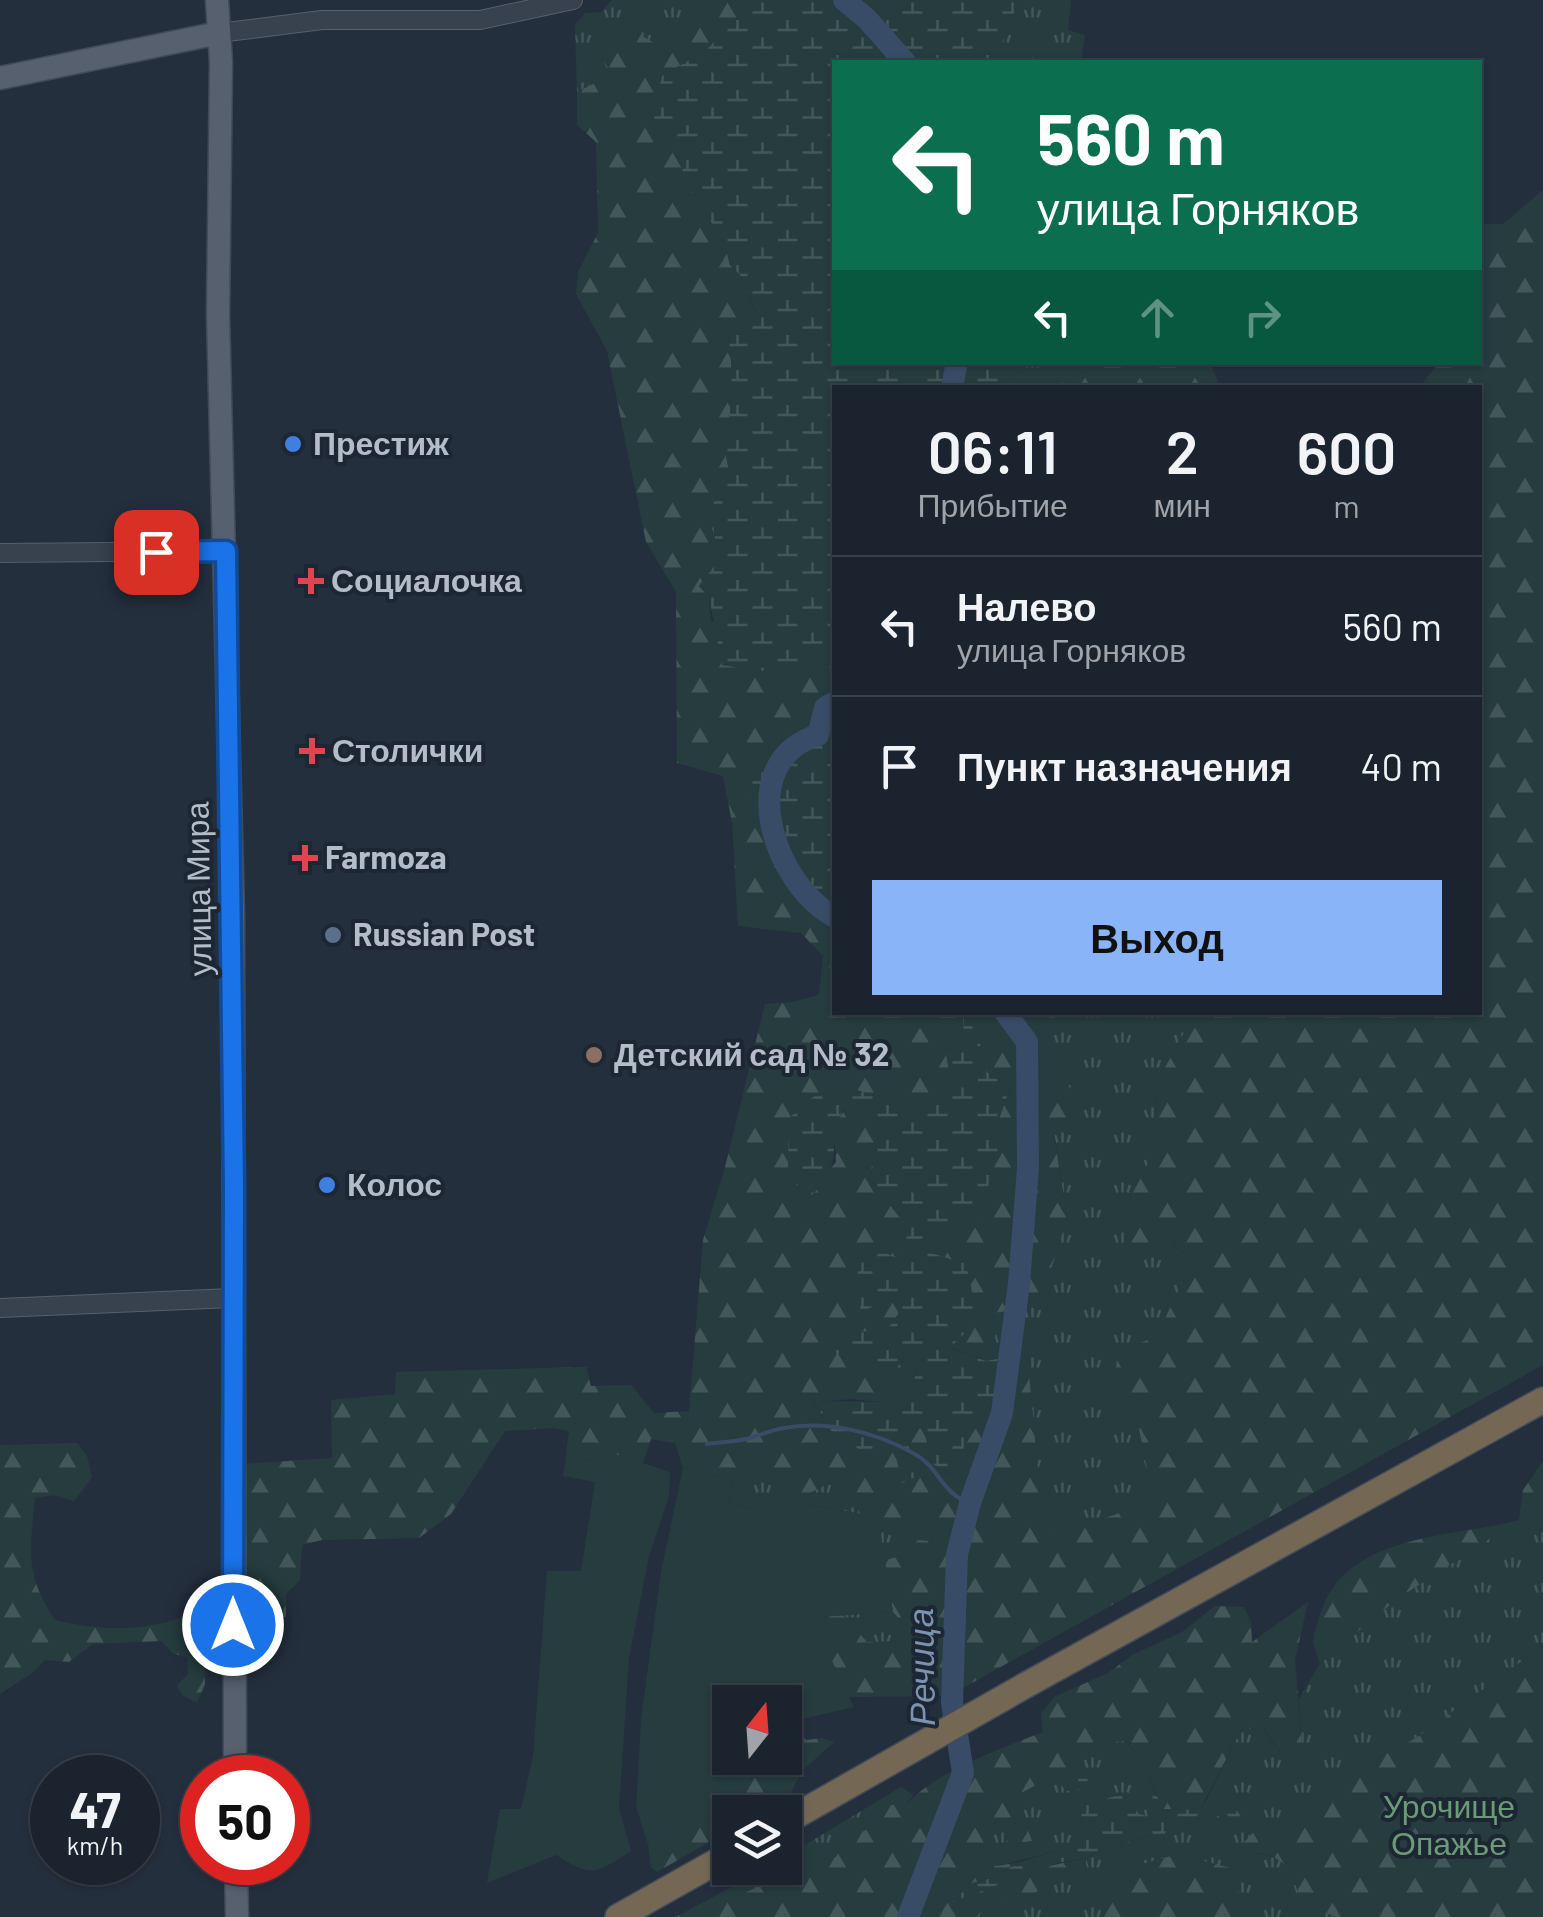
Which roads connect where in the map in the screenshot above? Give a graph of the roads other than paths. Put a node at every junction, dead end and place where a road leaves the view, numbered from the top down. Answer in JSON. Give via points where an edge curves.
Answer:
{"nodes":[{"id":1,"x":217,"y":0,"type":"edge"},
{"id":2,"x":573,"y":0,"type":"edge"},
{"id":3,"x":219,"y":33,"type":"junction"},
{"id":4,"x":0,"y":78,"type":"edge"},
{"id":5,"x":226,"y":551,"type":"junction"},
{"id":6,"x":0,"y":553,"type":"edge"},
{"id":7,"x":232,"y":1298,"type":"junction"},
{"id":8,"x":0,"y":1308,"type":"edge"},
{"id":9,"x":1543,"y":1400,"type":"edge"},
{"id":10,"x":235,"y":1755,"type":"edge"},
{"id":11,"x":802,"y":1812,"type":"edge"},
{"id":12,"x":712,"y":1864,"type":"edge"},
{"id":13,"x":236,"y":1885,"type":"edge"},
{"id":14,"x":236,"y":1917,"type":"edge"},
{"id":15,"x":618,"y":1917,"type":"edge"}],
"edges":[{"from":1,"to":3,"type":"main road","name":"улица Мира"},
{"from":2,"to":3,"type":"street","via":[[480,20],[322,20]]},
{"from":3,"to":4,"type":"main road"},
{"from":3,"to":5,"type":"main road","name":"улица Мира"},
{"from":5,"to":6,"type":"street"},
{"from":5,"to":7,"type":"main road","name":"улица Мира"},
{"from":7,"to":8,"type":"street"},
{"from":7,"to":10,"type":"main road","name":"улица Мира"},
{"from":9,"to":11,"type":"highway"},
{"from":12,"to":15,"type":"highway"},
{"from":13,"to":14,"type":"main road"}]}
